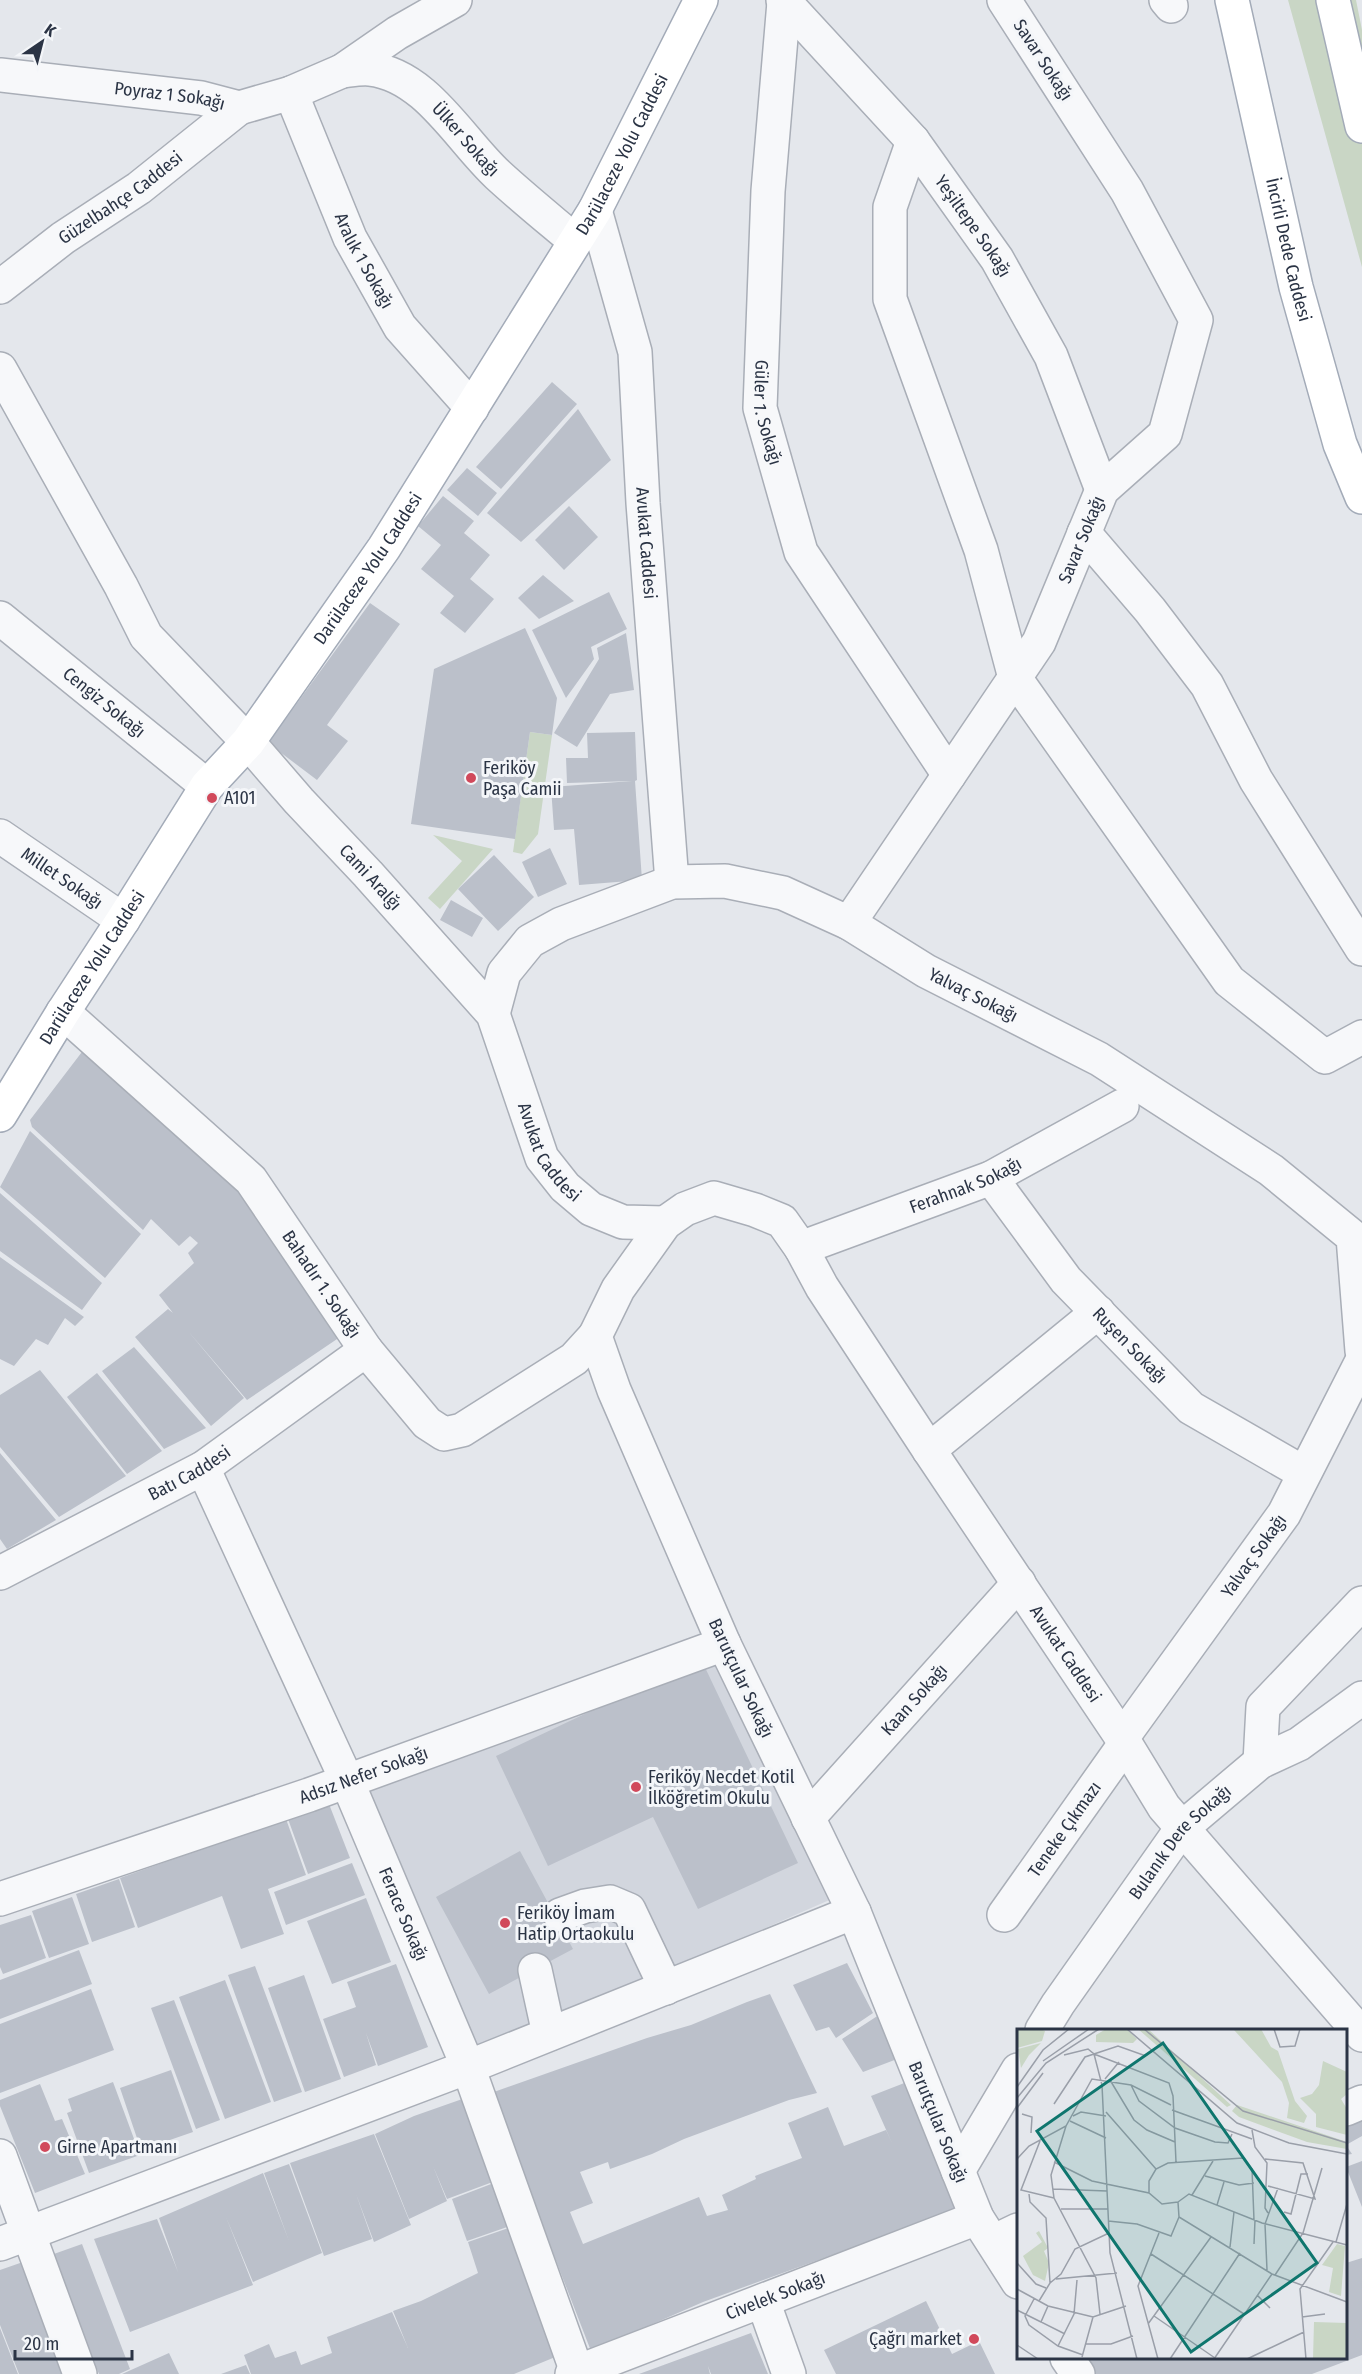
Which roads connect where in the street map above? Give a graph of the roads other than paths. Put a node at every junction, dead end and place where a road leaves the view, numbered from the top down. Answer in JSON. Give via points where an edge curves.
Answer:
{"nodes":[{"id":1,"x":455,"y":0,"type":"edge"},
{"id":2,"x":701,"y":0,"type":"edge"},
{"id":3,"x":1004,"y":0,"type":"edge"},
{"id":4,"x":1232,"y":0,"type":"edge"},
{"id":5,"x":1333,"y":0,"type":"edge"},
{"id":6,"x":783,"y":1,"type":"edge"},
{"id":7,"x":342,"y":71,"type":"junction"},
{"id":8,"x":0,"y":75,"type":"edge"},
{"id":9,"x":291,"y":93,"type":"junction"},
{"id":10,"x":239,"y":108,"type":"junction"},
{"id":11,"x":1362,"y":126,"type":"edge"},
{"id":12,"x":913,"y":141,"type":"junction"},
{"id":13,"x":595,"y":210,"type":"junction"},
{"id":14,"x":575,"y":241,"type":"junction"},
{"id":15,"x":0,"y":287,"type":"edge"},
{"id":16,"x":0,"y":369,"type":"edge"},
{"id":17,"x":472,"y":408,"type":"junction"},
{"id":18,"x":1102,"y":490,"type":"junction"},
{"id":19,"x":1362,"y":497,"type":"edge"},
{"id":20,"x":1084,"y":532,"type":"junction"},
{"id":21,"x":0,"y":618,"type":"edge"},
{"id":22,"x":1015,"y":678,"type":"junction"},
{"id":23,"x":248,"y":742,"type":"junction"},
{"id":24,"x":949,"y":775,"type":"junction"},
{"id":25,"x":207,"y":786,"type":"junction"},
{"id":26,"x":0,"y":836,"type":"edge"},
{"id":27,"x":672,"y":882,"type":"junction"},
{"id":28,"x":123,"y":920,"type":"junction"},
{"id":29,"x":849,"y":923,"type":"junction"},
{"id":30,"x":1362,"y":949,"type":"edge"},
{"id":31,"x":63,"y":1012,"type":"junction"},
{"id":32,"x":493,"y":1014,"type":"junction"},
{"id":33,"x":1362,"y":1037,"type":"edge"},
{"id":34,"x":3,"y":1105,"type":"edge"},
{"id":35,"x":1122,"y":1106,"type":"dead end"},
{"id":36,"x":991,"y":1178,"type":"junction"},
{"id":37,"x":665,"y":1223,"type":"junction"},
{"id":38,"x":801,"y":1248,"type":"junction"},
{"id":39,"x":1098,"y":1312,"type":"junction"},
{"id":40,"x":596,"y":1336,"type":"junction"},
{"id":41,"x":366,"y":1350,"type":"junction"},
{"id":42,"x":1362,"y":1351,"type":"edge"},
{"id":43,"x":1362,"y":1361,"type":"edge"},
{"id":44,"x":929,"y":1450,"type":"junction"},
{"id":45,"x":203,"y":1468,"type":"junction"},
{"id":46,"x":1304,"y":1473,"type":"junction"},
{"id":47,"x":0,"y":1574,"type":"edge"},
{"id":48,"x":1019,"y":1582,"type":"junction"},
{"id":49,"x":1362,"y":1604,"type":"edge"},
{"id":50,"x":724,"y":1644,"type":"junction"},
{"id":51,"x":1362,"y":1698,"type":"edge"},
{"id":52,"x":1124,"y":1741,"type":"junction"},
{"id":53,"x":1260,"y":1762,"type":"junction"},
{"id":54,"x":347,"y":1781,"type":"junction"},
{"id":55,"x":808,"y":1818,"type":"junction"},
{"id":56,"x":1182,"y":1828,"type":"junction"},
{"id":57,"x":0,"y":1899,"type":"edge"},
{"id":58,"x":854,"y":1912,"type":"junction"},
{"id":59,"x":560,"y":1915,"type":"dead end"},
{"id":60,"x":1004,"y":1915,"type":"dead end"},
{"id":61,"x":535,"y":1970,"type":"dead end"},
{"id":62,"x":666,"y":1988,"type":"junction"},
{"id":63,"x":1043,"y":2029,"type":"edge"},
{"id":64,"x":549,"y":2034,"type":"junction"},
{"id":65,"x":1362,"y":2035,"type":"edge"},
{"id":66,"x":468,"y":2067,"type":"junction"},
{"id":67,"x":1017,"y":2072,"type":"edge"},
{"id":68,"x":1362,"y":2102,"type":"edge"},
{"id":69,"x":1347,"y":2109,"type":"edge"},
{"id":70,"x":0,"y":2157,"type":"edge"},
{"id":71,"x":958,"y":2171,"type":"junction"},
{"id":72,"x":996,"y":2230,"type":"edge"},
{"id":73,"x":14,"y":2239,"type":"edge"},
{"id":74,"x":1017,"y":2280,"type":"edge"},
{"id":75,"x":763,"y":2301,"type":"junction"},
{"id":76,"x":1068,"y":2359,"type":"edge"},
{"id":77,"x":575,"y":2373,"type":"edge"},
{"id":78,"x":80,"y":2374,"type":"edge"},
{"id":79,"x":789,"y":2374,"type":"edge"},
{"id":80,"x":1078,"y":2374,"type":"edge"}],
"edges":[{"from":1,"to":7,"type":"street","name":"Poyraz 1 Sokağı"},
{"from":2,"to":13,"type":"main road","name":"Darülaceze Yolu Caddesi"},
{"from":3,"to":18,"type":"street","name":"Savar Sokağı","via":[[1127,190],[1196,320],[1165,434]]},
{"from":4,"to":19,"type":"main road","name":"İncirli Dede Caddesi","via":[[1296,287],[1340,444]]},
{"from":5,"to":11,"type":"main road"},
{"from":6,"to":12,"type":"street","name":"Yeşiltepe Sokağı"},
{"from":6,"to":24,"type":"street","name":"Güler 1. Sokağı","via":[[768,191],[760,408],[801,552]]},
{"from":7,"to":9,"type":"street","name":"Poyraz 1 Sokağı"},
{"from":7,"to":14,"type":"street","name":"Ülker Sokağı","via":[[369,69],[388,73],[418,89],[498,175]]},
{"from":8,"to":10,"type":"street","name":"Poyraz 1 Sokağı","via":[[201,98]]},
{"from":9,"to":10,"type":"street","name":"Poyraz 1 Sokağı"},
{"from":9,"to":17,"type":"street","name":"Aralık 1 Sokağı","via":[[350,238],[400,327]]},
{"from":10,"to":15,"type":"street","name":"Güzelbahçe Caddesi","via":[[139,188],[63,238]]},
{"from":12,"to":18,"type":"street","name":"Yeşiltepe Sokağı","via":[[997,259],[1052,356]]},
{"from":12,"to":22,"type":"street","via":[[890,207],[890,299],[981,550]]},
{"from":13,"to":14,"type":"main road","name":"Darülaceze Yolu Caddesi"},
{"from":13,"to":27,"type":"street","name":"Avukat Caddesi","via":[[635,352]]},
{"from":14,"to":17,"type":"main road","name":"Darülaceze Yolu Caddesi"},
{"from":16,"to":23,"type":"street","name":"Cami Aralğı","via":[[146,636]]},
{"from":17,"to":23,"type":"main road","name":"Darülaceze Yolu Caddesi","via":[[384,548]]},
{"from":18,"to":20,"type":"street","name":"Savar Sokağı"},
{"from":20,"to":22,"type":"street","name":"Savar Sokağı","via":[[1039,642]]},
{"from":20,"to":30,"type":"street","via":[[1207,686],[1256,780]]},
{"from":21,"to":25,"type":"street","name":"Cengiz Sokağı"},
{"from":22,"to":24,"type":"street","name":"Savar Sokağı"},
{"from":22,"to":33,"type":"street","via":[[1229,981],[1325,1057]]},
{"from":23,"to":25,"type":"main road","name":"Darülaceze Yolu Caddesi"},
{"from":23,"to":32,"type":"street","name":"Cami Aralğı"},
{"from":24,"to":29,"type":"street","name":"Savar Sokağı"},
{"from":25,"to":28,"type":"main road","name":"Darülaceze Yolu Caddesi"},
{"from":26,"to":28,"type":"street","name":"Millet Sokağı"},
{"from":27,"to":29,"type":"street","name":"Yalvaç Sokağı","via":[[725,881],[783,893]]},
{"from":27,"to":32,"type":"street","name":"Yalvaç Sokağı","via":[[561,924],[530,941],[504,973]]},
{"from":28,"to":31,"type":"main road","name":"Darülaceze Yolu Caddesi"},
{"from":29,"to":42,"type":"street","name":"Yalvaç Sokağı","via":[[926,971],[1099,1059],[1271,1170],[1353,1237]]},
{"from":31,"to":34,"type":"main road","name":"Darülaceze Yolu Caddesi"},
{"from":31,"to":41,"type":"street","name":"Bahadır 1. Sokağı","via":[[251,1180]]},
{"from":32,"to":37,"type":"street","name":"Avukat Caddesi","via":[[542,1158],[565,1187],[591,1209],[623,1222]]},
{"from":35,"to":36,"type":"street","name":"Ferahnak Sokağı"},
{"from":36,"to":38,"type":"street","name":"Ferahnak Sokağı"},
{"from":36,"to":39,"type":"street","name":"Ruşen Sokağı","via":[[1066,1280]]},
{"from":37,"to":38,"type":"street","via":[[685,1209],[714,1198],[782,1221]]},
{"from":37,"to":40,"type":"street","via":[[618,1289]]},
{"from":38,"to":44,"type":"street","name":"Avukat Caddesi","via":[[822,1287]]},
{"from":39,"to":44,"type":"street"},
{"from":39,"to":46,"type":"street","name":"Ruşen Sokağı","via":[[1191,1408]]},
{"from":40,"to":41,"type":"street","name":"Bahadır 1. Sokağı","via":[[574,1359],[462,1430],[444,1434],[427,1423]]},
{"from":40,"to":50,"type":"street","name":"Barutçular Sokağı","via":[[614,1390]]},
{"from":41,"to":45,"type":"street","name":"Batı Caddesi"},
{"from":43,"to":46,"type":"street","name":"Yalvaç Sokağı"},
{"from":44,"to":48,"type":"street","name":"Avukat Caddesi"},
{"from":45,"to":47,"type":"street","name":"Batı Caddesi"},
{"from":45,"to":54,"type":"street","name":"Ferace Sokağı"},
{"from":46,"to":52,"type":"street","name":"Yalvaç Sokağı","via":[[1284,1514]]},
{"from":48,"to":52,"type":"street","name":"Avukat Caddesi"},
{"from":48,"to":55,"type":"street","name":"Kaan Sokağı"},
{"from":49,"to":53,"type":"street","via":[[1263,1707]]},
{"from":50,"to":54,"type":"street","name":"Adsız Nefer Sokağı"},
{"from":50,"to":55,"type":"street","name":"Barutçular Sokağı"},
{"from":51,"to":53,"type":"street","name":"Bulanık Dere Sokağı","via":[[1299,1744]]},
{"from":52,"to":56,"type":"street","name":"Avukat Caddesi","via":[[1164,1807]]},
{"from":52,"to":60,"type":"street","name":"Teneke Çıkmazı"},
{"from":53,"to":56,"type":"street","name":"Bulanık Dere Sokağı"},
{"from":54,"to":57,"type":"street","name":"Adsız Nefer Sokağı"},
{"from":54,"to":66,"type":"street","name":"Ferace Sokağı"},
{"from":55,"to":58,"type":"street","name":"Barutçular Sokağı"},
{"from":56,"to":63,"type":"street","name":"Bulanık Dere Sokağı"},
{"from":56,"to":65,"type":"street","name":"Avukat Caddesi"},
{"from":58,"to":62,"type":"street"},
{"from":58,"to":71,"type":"street","name":"Barutçular Sokağı"},
{"from":59,"to":62,"type":"street","via":[[610,1902],[629,1910]]},
{"from":61,"to":64,"type":"street"},
{"from":62,"to":64,"type":"street"},
{"from":64,"to":66,"type":"street"},
{"from":66,"to":73,"type":"street"},
{"from":66,"to":77,"type":"street","name":"Ferace Sokağı"},
{"from":67,"to":71,"type":"street"},
{"from":68,"to":69,"type":"street"},
{"from":70,"to":73,"type":"street"},
{"from":71,"to":72,"type":"street","name":"Barutçular Sokağı"},
{"from":72,"to":74,"type":"street","name":"Barutçular Sokağı"},
{"from":72,"to":75,"type":"street","name":"Civelek Sokağı"},
{"from":73,"to":78,"type":"street"},
{"from":75,"to":77,"type":"street","name":"Civelek Sokağı"},
{"from":75,"to":79,"type":"street"},
{"from":76,"to":80,"type":"street"}]}
